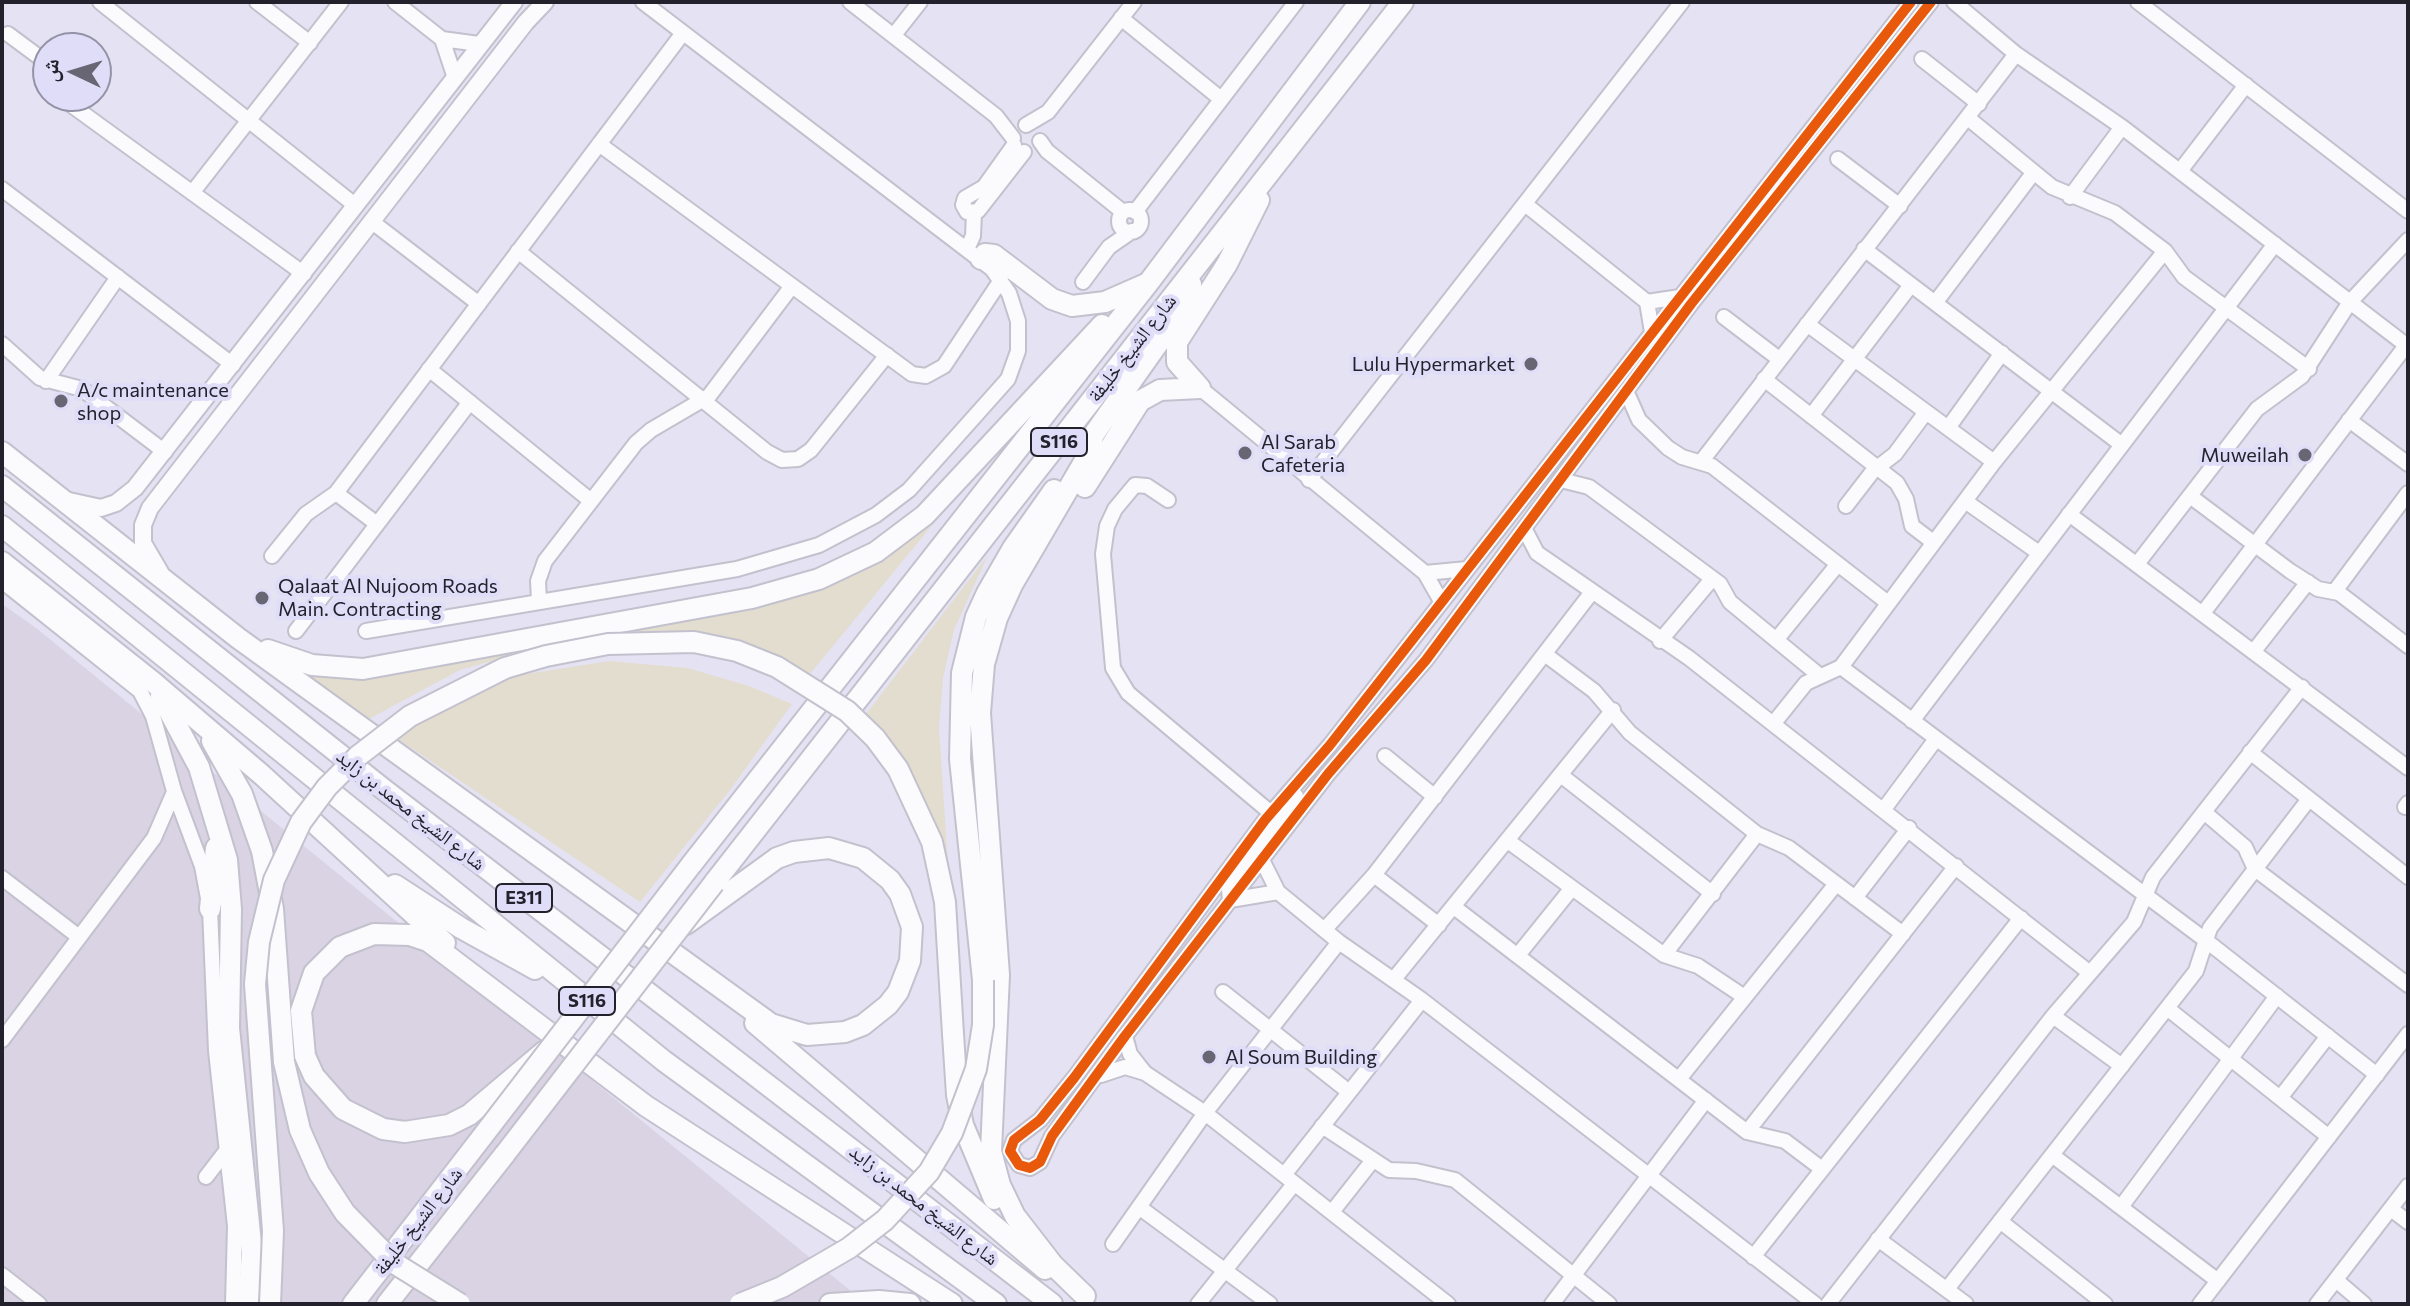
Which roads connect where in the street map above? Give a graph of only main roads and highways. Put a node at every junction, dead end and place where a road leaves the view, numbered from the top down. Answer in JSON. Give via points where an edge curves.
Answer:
{"nodes":[{"id":1,"x":514,"y":2,"type":"edge"},
{"id":2,"x":545,"y":2,"type":"edge"},
{"id":3,"x":1360,"y":2,"type":"edge"},
{"id":4,"x":1403,"y":2,"type":"edge"},
{"id":5,"x":1265,"y":181,"type":"junction"},
{"id":6,"x":974,"y":254,"type":"road end"},
{"id":7,"x":1194,"y":270,"type":"junction"},
{"id":8,"x":1149,"y":282,"type":"junction"},
{"id":9,"x":1124,"y":314,"type":"junction"},
{"id":10,"x":214,"y":391,"type":"junction"},
{"id":11,"x":1094,"y":434,"type":"junction"},
{"id":12,"x":193,"y":449,"type":"junction"},
{"id":13,"x":2,"y":452,"type":"edge"},
{"id":14,"x":2,"y":486,"type":"edge"},
{"id":15,"x":55,"y":495,"type":"junction"},
{"id":16,"x":2,"y":526,"type":"edge"},
{"id":17,"x":2,"y":562,"type":"edge"},
{"id":18,"x":170,"y":586,"type":"junction"},
{"id":19,"x":238,"y":638,"type":"junction"},
{"id":20,"x":153,"y":682,"type":"junction"},
{"id":21,"x":195,"y":718,"type":"junction"},
{"id":22,"x":984,"y":779,"type":"junction"},
{"id":23,"x":215,"y":812,"type":"junction"},
{"id":24,"x":333,"y":840,"type":"junction"},
{"id":25,"x":720,"y":889,"type":"junction"},
{"id":26,"x":210,"y":909,"type":"road end"},
{"id":27,"x":573,"y":988,"type":"junction"},
{"id":28,"x":720,"y":990,"type":"junction"},
{"id":29,"x":517,"y":1007,"type":"junction"},
{"id":30,"x":552,"y":1046,"type":"junction"},
{"id":31,"x":1066,"y":1284,"type":"junction"},
{"id":32,"x":1090,"y":1300,"type":"edge"},
{"id":33,"x":248,"y":1304,"type":"edge"},
{"id":34,"x":270,"y":1304,"type":"edge"},
{"id":35,"x":353,"y":1304,"type":"edge"},
{"id":36,"x":387,"y":1304,"type":"edge"},
{"id":37,"x":460,"y":1304,"type":"edge"},
{"id":38,"x":740,"y":1304,"type":"edge"},
{"id":39,"x":830,"y":1304,"type":"edge"},
{"id":40,"x":910,"y":1304,"type":"edge"},
{"id":41,"x":952,"y":1304,"type":"edge"},
{"id":42,"x":996,"y":1304,"type":"edge"},
{"id":43,"x":1052,"y":1304,"type":"edge"}],
"edges":[{"from":1,"to":10,"type":"main road"},
{"from":2,"to":12,"type":"main road"},
{"from":3,"to":8,"type":"highway","name":"شارع الشيخ خليفة","number":"S116"},
{"from":4,"to":5,"type":"highway","name":"شارع الشيخ خليفة","number":"S116"},
{"from":5,"to":7,"type":"highway","name":"شارع الشيخ خليفة","number":"S116"},
{"from":5,"to":22,"type":"highway","via":[[1236,249],[1177,342],[1180,368],[1200,388],[1160,390],[1135,407],[1018,595],[995,664]]},
{"from":6,"to":8,"type":"highway","via":[[994,255],[1052,299],[1072,306],[1105,302]]},
{"from":7,"to":11,"type":"highway","via":[[1176,318]]},
{"from":7,"to":25,"type":"highway","name":"شارع الشيخ خليفة","number":"S116"},
{"from":8,"to":9,"type":"highway","name":"شارع الشيخ خليفة","number":"S116"},
{"from":9,"to":19,"type":"highway","via":[[1089,336],[925,515],[876,552],[819,579],[752,598],[363,669],[312,665]]},
{"from":9,"to":30,"type":"highway","name":"شارع الشيخ خليفة","number":"S116","bridge":true},
{"from":10,"to":12,"type":"main road","via":[[187,440]]},
{"from":10,"to":15,"type":"main road","via":[[129,495],[116,503],[85,507]]},
{"from":11,"to":22,"type":"highway","via":[[1088,456],[1012,585],[991,633],[980,697]]},
{"from":11,"to":38,"type":"highway","bridge":true,"via":[[999,570],[976,617],[962,673],[960,759],[983,1025],[973,1080],[952,1133],[929,1172],[885,1220],[782,1287]]},
{"from":12,"to":18,"type":"main road","via":[[143,525],[146,552]]},
{"from":13,"to":15,"type":"highway"},
{"from":14,"to":43,"type":"highway","name":"شارع الشيخ محمد بن زايد","number":"E311","via":[[382,788]]},
{"from":15,"to":18,"type":"highway"},
{"from":16,"to":27,"type":"highway","name":"شارع الشيخ محمد بن زايد","number":"E311"},
{"from":17,"to":20,"type":"highway"},
{"from":18,"to":19,"type":"highway"},
{"from":19,"to":28,"type":"highway","via":[[612,906]]},
{"from":20,"to":21,"type":"highway"},
{"from":20,"to":23,"type":"highway","via":[[189,745]]},
{"from":21,"to":24,"type":"highway"},
{"from":21,"to":37,"type":"highway","bridge":true,"via":[[236,781],[262,851],[273,909],[284,1062],[300,1130],[319,1173],[345,1213],[394,1263]]},
{"from":22,"to":32,"type":"highway","via":[[999,975],[991,1151],[1015,1216],[1053,1265]]},
{"from":23,"to":26,"type":"highway"},
{"from":23,"to":33,"type":"highway","via":[[231,884],[229,1028],[251,1232]]},
{"from":24,"to":27,"type":"highway","via":[[461,928]]},
{"from":24,"to":29,"type":"highway"},
{"from":25,"to":28,"type":"highway","via":[[794,852],[847,851],[890,880],[907,910],[912,944],[906,977],[888,1005],[845,1032],[789,1031]]},
{"from":25,"to":36,"type":"highway","name":"شارع الشيخ خليفة","number":"S116","bridge":true,"via":[[677,932]]},
{"from":27,"to":42,"type":"highway","name":"شارع الشيخ محمد بن زايد","number":"E311","via":[[664,1061]]},
{"from":28,"to":31,"type":"highway"},
{"from":29,"to":30,"type":"highway","bridge":true,"via":[[428,941],[392,933],[356,939],[326,959],[306,990],[301,1034],[309,1066],[327,1094],[362,1121],[405,1132],[427,1131],[469,1115]]},
{"from":29,"to":41,"type":"highway","via":[[646,1106]]},
{"from":30,"to":35,"type":"highway","name":"شارع الشيخ خليفة","number":"S116","bridge":true},
{"from":31,"to":32,"type":"highway"},
{"from":31,"to":34,"type":"highway","bridge":true,"via":[[1017,1232],[973,1154],[957,1095],[945,902],[932,842],[898,769],[847,711],[777,667],[694,642],[608,644],[505,668],[410,716],[358,756],[301,822],[262,921],[255,984],[273,1231]]},
{"from":39,"to":40,"type":"highway"}]}
